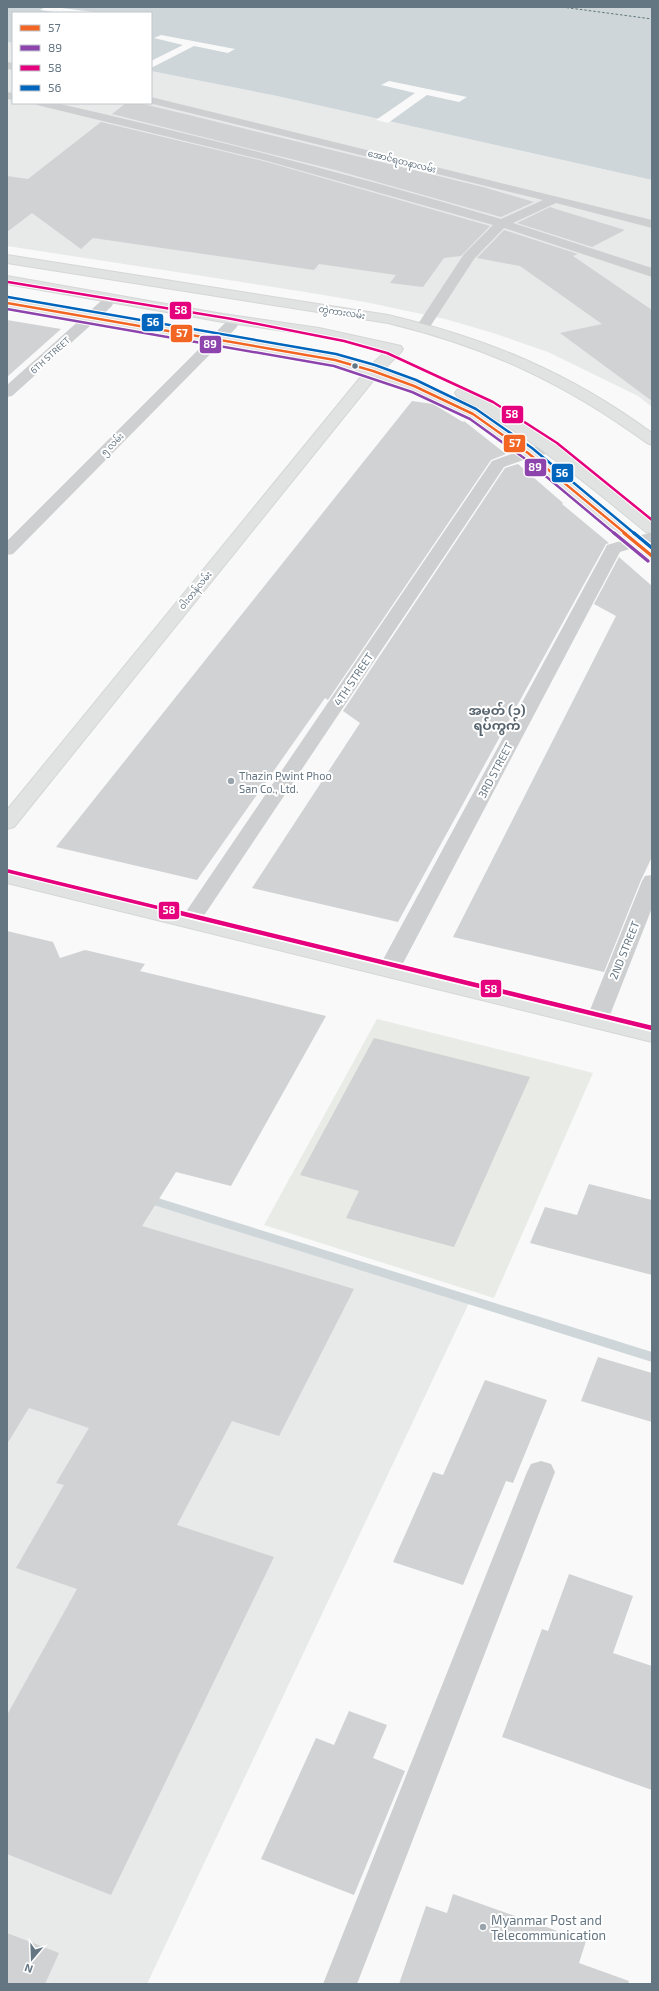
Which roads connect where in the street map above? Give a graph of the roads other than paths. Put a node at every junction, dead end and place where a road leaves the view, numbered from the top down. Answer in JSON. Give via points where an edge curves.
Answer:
{"nodes":[{"id":1,"x":152,"y":100,"type":"edge"},
{"id":2,"x":45,"y":104,"type":"edge"},
{"id":3,"x":555,"y":199,"type":"junction"},
{"id":4,"x":502,"y":223,"type":"junction"},
{"id":5,"x":652,"y":224,"type":"edge"},
{"id":6,"x":7,"y":259,"type":"edge"},
{"id":7,"x":652,"y":273,"type":"edge"},
{"id":8,"x":7,"y":280,"type":"edge"},
{"id":9,"x":7,"y":288,"type":"edge"},
{"id":10,"x":7,"y":303,"type":"edge"},
{"id":11,"x":106,"y":304,"type":"junction"},
{"id":12,"x":92,"y":317,"type":"junction"},
{"id":13,"x":230,"y":325,"type":"junction"},
{"id":14,"x":423,"y":327,"type":"junction"},
{"id":15,"x":218,"y":338,"type":"junction"},
{"id":16,"x":385,"y":359,"type":"junction"},
{"id":17,"x":7,"y":393,"type":"edge"},
{"id":18,"x":652,"y":440,"type":"edge"},
{"id":19,"x":553,"y":448,"type":"junction"},
{"id":20,"x":528,"y":453,"type":"junction"},
{"id":21,"x":652,"y":528,"type":"edge"},
{"id":22,"x":643,"y":539,"type":"edge"},
{"id":23,"x":7,"y":550,"type":"edge"},
{"id":24,"x":652,"y":556,"type":"edge"},
{"id":25,"x":7,"y":823,"type":"edge"},
{"id":26,"x":7,"y":877,"type":"edge"},
{"id":27,"x":652,"y":881,"type":"edge"},
{"id":28,"x":190,"y":921,"type":"junction"},
{"id":29,"x":388,"y":969,"type":"junction"},
{"id":30,"x":597,"y":1020,"type":"junction"},
{"id":31,"x":652,"y":1034,"type":"edge"},
{"id":32,"x":541,"y":1472,"type":"dead end"},
{"id":33,"x":340,"y":1984,"type":"edge"}],
"edges":[{"from":1,"to":3,"type":"street","name":"အောင်ရတနာလမ်း"},
{"from":2,"to":4,"type":"street","via":[[163,131],[370,185]]},
{"from":3,"to":4,"type":"street"},
{"from":3,"to":5,"type":"street","name":"အောင်ရတနာလမ်း"},
{"from":4,"to":7,"type":"street"},
{"from":4,"to":14,"type":"street","via":[[469,257]]},
{"from":6,"to":14,"type":"main road","name":"တွဲကားလမ်း","via":[[388,319]]},
{"from":8,"to":16,"type":"main road","via":[[319,332]]},
{"from":9,"to":11,"type":"main road"},
{"from":10,"to":12,"type":"main road"},
{"from":11,"to":12,"type":"street","name":"6TH STREET"},
{"from":11,"to":13,"type":"main road"},
{"from":12,"to":15,"type":"main road"},
{"from":12,"to":17,"type":"street","name":"6TH STREET"},
{"from":13,"to":15,"type":"street","name":"၅ လမ်း"},
{"from":13,"to":16,"type":"main road","via":[[343,347]]},
{"from":14,"to":18,"type":"main road","name":"တွဲကားလမ်း","via":[[512,357],[560,379],[621,416]]},
{"from":15,"to":16,"type":"main road","via":[[335,360]]},
{"from":15,"to":23,"type":"street","name":"၅ လမ်း"},
{"from":16,"to":19,"type":"main road","via":[[490,407]]},
{"from":16,"to":20,"type":"main road","via":[[414,386],[473,414]]},
{"from":16,"to":25,"type":"main road","name":"ဝါးတန်လမ်း"},
{"from":19,"to":20,"type":"street","name":"4TH STREET"},
{"from":19,"to":21,"type":"main road"},
{"from":20,"to":22,"type":"main road"},
{"from":20,"to":28,"type":"street","name":"4TH STREET","via":[[498,464]]},
{"from":22,"to":24,"type":"main road"},
{"from":22,"to":29,"type":"street","name":"3RD STREET","via":[[613,549]]},
{"from":26,"to":28,"type":"main road"},
{"from":27,"to":30,"type":"street","name":"2ND STREET"},
{"from":28,"to":29,"type":"main road"},
{"from":29,"to":30,"type":"main road"},
{"from":30,"to":31,"type":"main road"},
{"from":32,"to":33,"type":"street"}]}
